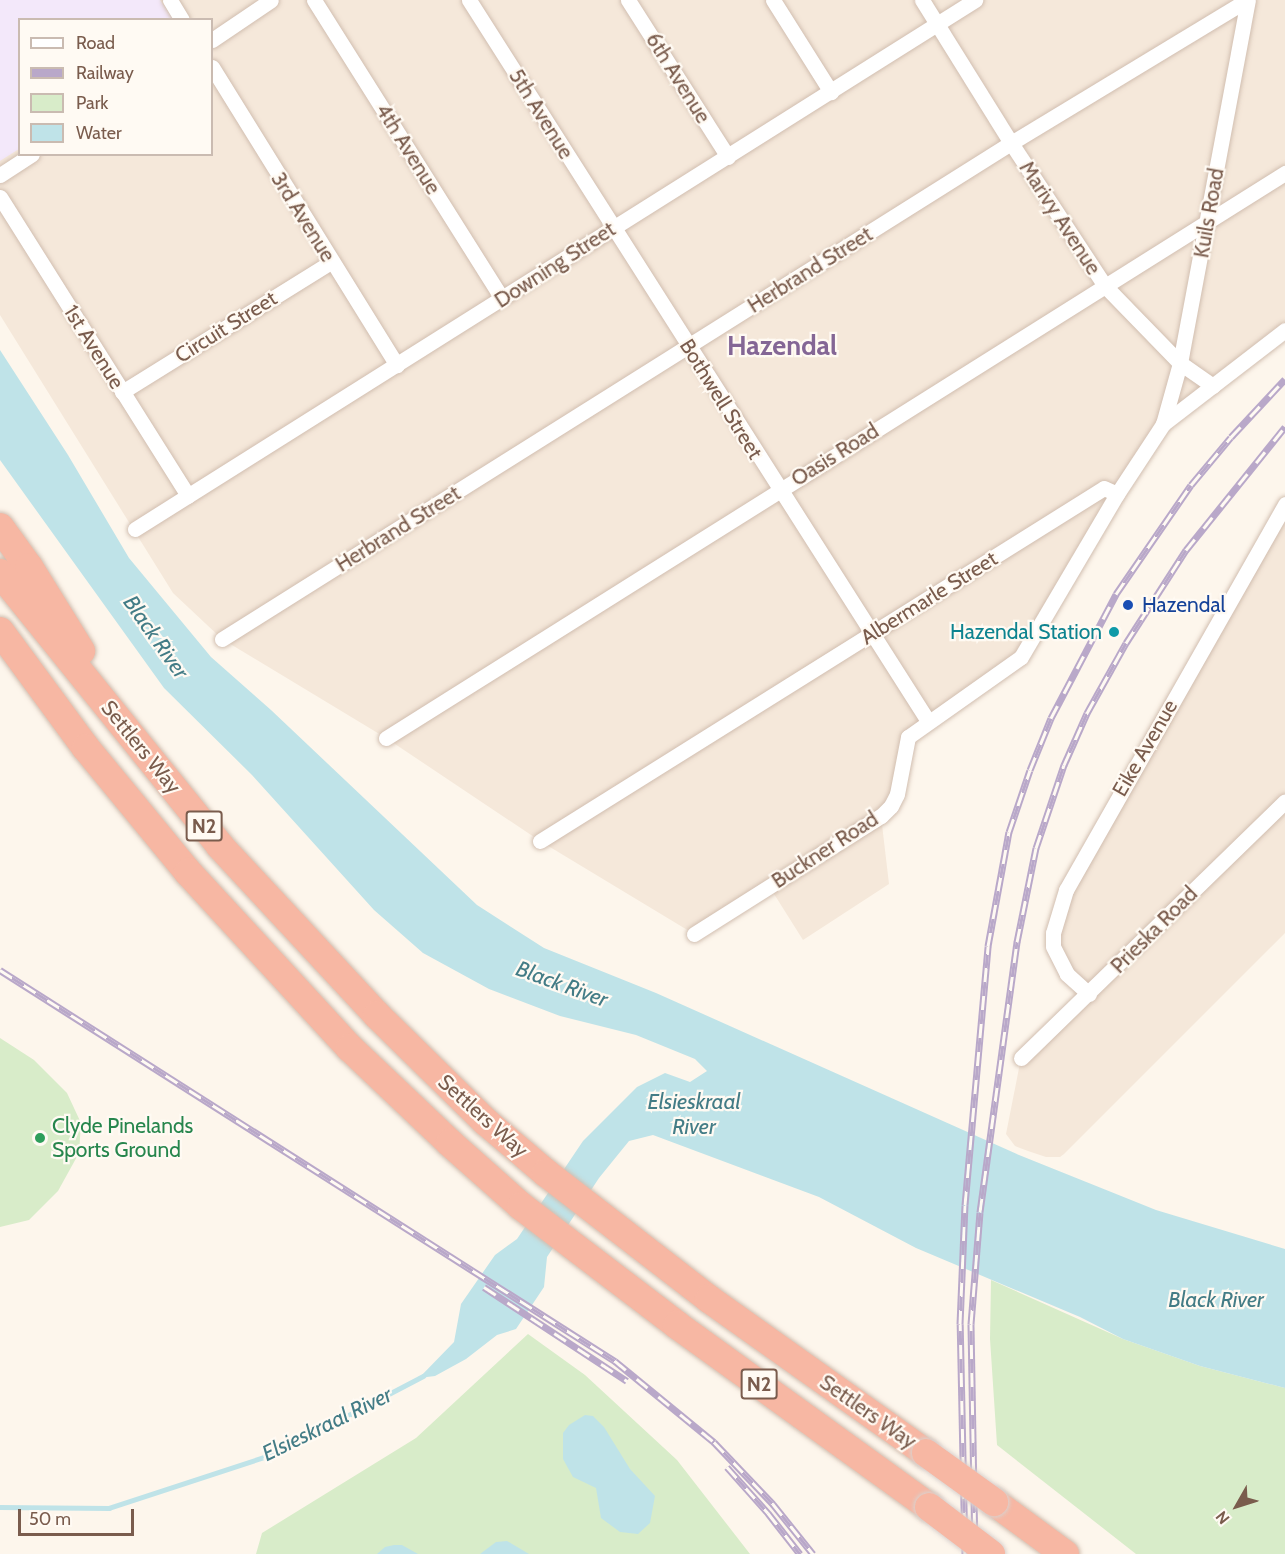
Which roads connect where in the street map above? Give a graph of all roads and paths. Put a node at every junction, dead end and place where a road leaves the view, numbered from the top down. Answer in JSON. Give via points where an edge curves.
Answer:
{"nodes":[{"id":1,"x":170,"y":0,"type":"edge"},
{"id":2,"x":271,"y":0,"type":"edge"},
{"id":3,"x":314,"y":0,"type":"edge"},
{"id":4,"x":470,"y":0,"type":"edge"},
{"id":5,"x":628,"y":0,"type":"edge"},
{"id":6,"x":773,"y":0,"type":"edge"},
{"id":7,"x":922,"y":0,"type":"edge"},
{"id":8,"x":975,"y":0,"type":"edge"},
{"id":9,"x":1247,"y":0,"type":"edge"},
{"id":10,"x":181,"y":18,"type":"edge"},
{"id":11,"x":937,"y":23,"type":"junction"},
{"id":12,"x":213,"y":38,"type":"edge"},
{"id":13,"x":213,"y":69,"type":"edge"},
{"id":14,"x":831,"y":92,"type":"junction"},
{"id":15,"x":1011,"y":143,"type":"junction"},
{"id":16,"x":29,"y":156,"type":"edge"},
{"id":17,"x":728,"y":157,"type":"junction"},
{"id":18,"x":1285,"y":173,"type":"edge"},
{"id":19,"x":0,"y":175,"type":"edge"},
{"id":20,"x":0,"y":197,"type":"edge"},
{"id":21,"x":1207,"y":223,"type":"junction"},
{"id":22,"x":613,"y":227,"type":"junction"},
{"id":23,"x":331,"y":262,"type":"junction"},
{"id":24,"x":1105,"y":286,"type":"junction"},
{"id":25,"x":502,"y":298,"type":"junction"},
{"id":26,"x":1285,"y":330,"type":"edge"},
{"id":27,"x":688,"y":347,"type":"junction"},
{"id":28,"x":1180,"y":363,"type":"junction"},
{"id":29,"x":397,"y":365,"type":"junction"},
{"id":30,"x":1213,"y":386,"type":"junction"},
{"id":31,"x":122,"y":392,"type":"junction"},
{"id":32,"x":1163,"y":423,"type":"junction"},
{"id":33,"x":779,"y":490,"type":"junction"},
{"id":34,"x":1117,"y":494,"type":"junction"},
{"id":35,"x":188,"y":496,"type":"junction"},
{"id":36,"x":1285,"y":504,"type":"edge"},
{"id":37,"x":0,"y":527,"type":"edge"},
{"id":38,"x":135,"y":529,"type":"dead end"},
{"id":39,"x":0,"y":573,"type":"edge"},
{"id":40,"x":0,"y":631,"type":"edge"},
{"id":41,"x":871,"y":634,"type":"junction"},
{"id":42,"x":222,"y":639,"type":"dead end"},
{"id":43,"x":0,"y":660,"type":"edge"},
{"id":44,"x":115,"y":714,"type":"junction"},
{"id":45,"x":928,"y":721,"type":"junction"},
{"id":46,"x":386,"y":738,"type":"dead end"},
{"id":47,"x":86,"y":748,"type":"junction"},
{"id":48,"x":1285,"y":801,"type":"edge"},
{"id":49,"x":540,"y":841,"type":"dead end"},
{"id":50,"x":694,"y":934,"type":"dead end"},
{"id":51,"x":1089,"y":994,"type":"junction"},
{"id":52,"x":1021,"y":1058,"type":"dead end"},
{"id":53,"x":991,"y":1554,"type":"edge"},
{"id":54,"x":1065,"y":1554,"type":"edge"}],
"edges":[{"from":1,"to":10,"type":"street"},
{"from":2,"to":12,"type":"street"},
{"from":3,"to":25,"type":"street","name":"4th Avenue"},
{"from":4,"to":22,"type":"street","name":"5th Avenue"},
{"from":5,"to":17,"type":"street","name":"6th Avenue"},
{"from":6,"to":14,"type":"street"},
{"from":7,"to":11,"type":"street","name":"Marivy Avenue"},
{"from":8,"to":11,"type":"street","name":"Downing Street"},
{"from":9,"to":15,"type":"street","name":"Herbrand Street"},
{"from":9,"to":21,"type":"street","name":"Kuils Road"},
{"from":11,"to":14,"type":"street","name":"Downing Street"},
{"from":11,"to":15,"type":"street","name":"Marivy Avenue"},
{"from":13,"to":23,"type":"street","name":"3rd Avenue"},
{"from":14,"to":17,"type":"street","name":"Downing Street"},
{"from":15,"to":24,"type":"street","name":"Marivy Avenue"},
{"from":15,"to":27,"type":"street","name":"Herbrand Street"},
{"from":16,"to":19,"type":"street"},
{"from":17,"to":22,"type":"street","name":"Downing Street"},
{"from":18,"to":21,"type":"street","name":"Oasis Road"},
{"from":20,"to":31,"type":"street","name":"1st Avenue"},
{"from":21,"to":24,"type":"street","name":"Oasis Road"},
{"from":21,"to":28,"type":"street","name":"Kuils Road"},
{"from":22,"to":25,"type":"street","name":"Downing Street"},
{"from":22,"to":27,"type":"street","name":"Bothwell Street"},
{"from":23,"to":29,"type":"street","name":"3rd Avenue"},
{"from":23,"to":31,"type":"street","name":"Circuit Street"},
{"from":24,"to":28,"type":"street","name":"Marivy Avenue"},
{"from":24,"to":33,"type":"street","name":"Oasis Road"},
{"from":25,"to":29,"type":"street","name":"Downing Street"},
{"from":26,"to":30,"type":"street"},
{"from":27,"to":33,"type":"street","name":"Bothwell Street"},
{"from":27,"to":42,"type":"street","name":"Herbrand Street"},
{"from":28,"to":30,"type":"street","name":"Marivy Avenue"},
{"from":28,"to":32,"type":"street","name":"Kuils Road"},
{"from":29,"to":35,"type":"street","name":"Downing Street"},
{"from":30,"to":32,"type":"street"},
{"from":31,"to":35,"type":"street","name":"1st Avenue"},
{"from":32,"to":34,"type":"street"},
{"from":33,"to":41,"type":"street","name":"Bothwell Street"},
{"from":33,"to":46,"type":"street","name":"Oasis Road"},
{"from":34,"to":41,"type":"street","name":"Albermarle Street","via":[[1104,488]]},
{"from":34,"to":45,"type":"street","name":"Buckner Road","via":[[1021,657]]},
{"from":35,"to":38,"type":"street","name":"Downing Street"},
{"from":36,"to":51,"type":"street","name":"Eike Avenue","via":[[1066,890],[1053,946],[1067,974]]},
{"from":37,"to":44,"type":"highway","via":[[75,639]]},
{"from":39,"to":44,"type":"highway","name":"Settlers Way","number":"N2"},
{"from":40,"to":47,"type":"highway","name":"Settlers Way","number":"N2"},
{"from":41,"to":45,"type":"street","name":"Bothwell Street"},
{"from":41,"to":49,"type":"street","name":"Albermarle Street"},
{"from":43,"to":47,"type":"highway"},
{"from":44,"to":54,"type":"highway","name":"Settlers Way","number":"N2","bridge":true,"via":[[219,846],[300,935],[486,1122],[709,1299]]},
{"from":45,"to":50,"type":"street","name":"Buckner Road","via":[[908,737],[897,794],[881,816]]},
{"from":47,"to":53,"type":"highway","name":"Settlers Way","number":"N2","bridge":true,"via":[[210,897],[350,1048],[450,1143],[521,1206],[590,1259]]},
{"from":48,"to":51,"type":"street","name":"Prieska Road"},
{"from":51,"to":52,"type":"street","name":"Prieska Road"}]}
